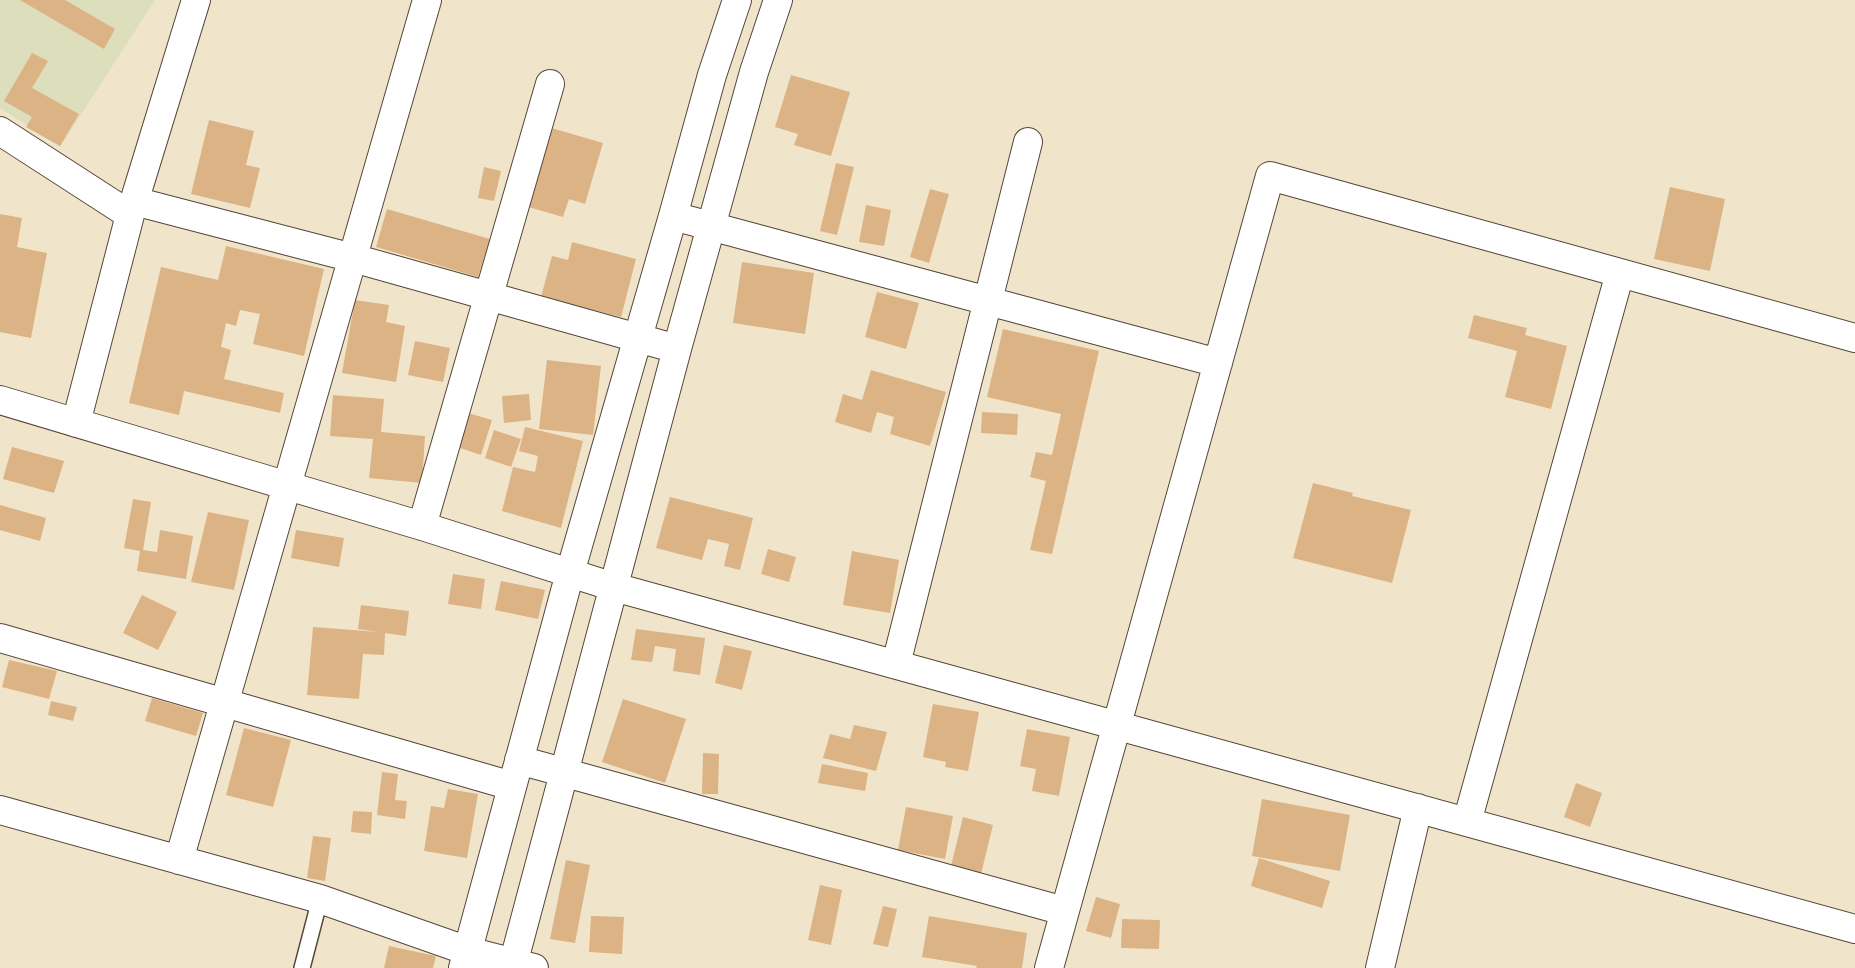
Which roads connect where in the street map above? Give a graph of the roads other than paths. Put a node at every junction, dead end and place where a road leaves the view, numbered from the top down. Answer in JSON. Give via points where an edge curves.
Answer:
{"nodes":[{"id":1,"x":196,"y":0,"type":"edge"},
{"id":2,"x":427,"y":0,"type":"edge"},
{"id":3,"x":737,"y":0,"type":"edge"},
{"id":4,"x":778,"y":0,"type":"edge"},
{"id":5,"x":550,"y":84,"type":"dead end"},
{"id":6,"x":0,"y":131,"type":"edge"},
{"id":7,"x":1028,"y":142,"type":"dead end"},
{"id":8,"x":132,"y":208,"type":"junction"},
{"id":9,"x":673,"y":216,"type":"junction"},
{"id":10,"x":712,"y":226,"type":"junction"},
{"id":11,"x":353,"y":258,"type":"junction"},
{"id":12,"x":1620,"y":273,"type":"junction"},
{"id":13,"x":489,"y":296,"type":"junction"},
{"id":14,"x":987,"y":302,"type":"junction"},
{"id":15,"x":1855,"y":338,"type":"edge"},
{"id":16,"x":638,"y":339,"type":"junction"},
{"id":17,"x":677,"y":349,"type":"junction"},
{"id":18,"x":1218,"y":363,"type":"junction"},
{"id":19,"x":0,"y":400,"type":"edge"},
{"id":20,"x":76,"y":423,"type":"junction"},
{"id":21,"x":287,"y":487,"type":"junction"},
{"id":22,"x":422,"y":526,"type":"junction"},
{"id":23,"x":570,"y":573,"type":"junction"},
{"id":24,"x":614,"y":586,"type":"junction"},
{"id":25,"x":0,"y":638,"type":"edge"},
{"id":26,"x":896,"y":664,"type":"junction"},
{"id":27,"x":225,"y":703,"type":"junction"},
{"id":28,"x":1116,"y":725,"type":"junction"},
{"id":29,"x":520,"y":760,"type":"junction"},
{"id":30,"x":563,"y":773,"type":"junction"},
{"id":31,"x":512,"y":786,"type":"junction"},
{"id":32,"x":1418,"y":808,"type":"junction"},
{"id":33,"x":0,"y":810,"type":"edge"},
{"id":34,"x":1466,"y":822,"type":"junction"},
{"id":35,"x":180,"y":860,"type":"junction"},
{"id":36,"x":320,"y":899,"type":"junction"},
{"id":37,"x":1064,"y":911,"type":"junction"},
{"id":38,"x":1855,"y":929,"type":"edge"},
{"id":39,"x":466,"y":960,"type":"edge"},
{"id":40,"x":520,"y":966,"type":"edge"},
{"id":41,"x":302,"y":968,"type":"edge"},
{"id":42,"x":1049,"y":968,"type":"edge"},
{"id":43,"x":1380,"y":968,"type":"edge"}],
"edges":[{"from":1,"to":8,"type":"street"},
{"from":2,"to":11,"type":"street"},
{"from":3,"to":9,"type":"street","via":[[712,75]]},
{"from":4,"to":10,"type":"street","via":[[754,72]]},
{"from":5,"to":13,"type":"street"},
{"from":6,"to":8,"type":"street"},
{"from":7,"to":14,"type":"street"},
{"from":8,"to":11,"type":"street"},
{"from":8,"to":20,"type":"street"},
{"from":9,"to":10,"type":"street"},
{"from":9,"to":16,"type":"street"},
{"from":10,"to":14,"type":"street"},
{"from":10,"to":17,"type":"street"},
{"from":11,"to":13,"type":"street"},
{"from":11,"to":21,"type":"street"},
{"from":12,"to":15,"type":"street"},
{"from":12,"to":18,"type":"street","via":[[1270,176]]},
{"from":12,"to":34,"type":"street"},
{"from":13,"to":16,"type":"street"},
{"from":13,"to":22,"type":"street"},
{"from":14,"to":18,"type":"street"},
{"from":14,"to":26,"type":"street"},
{"from":16,"to":17,"type":"street"},
{"from":16,"to":23,"type":"street"},
{"from":17,"to":24,"type":"street"},
{"from":18,"to":28,"type":"street"},
{"from":19,"to":20,"type":"street"},
{"from":20,"to":21,"type":"street"},
{"from":21,"to":22,"type":"street"},
{"from":21,"to":27,"type":"street"},
{"from":22,"to":23,"type":"street"},
{"from":23,"to":24,"type":"street"},
{"from":23,"to":29,"type":"street"},
{"from":24,"to":26,"type":"street"},
{"from":24,"to":30,"type":"street"},
{"from":25,"to":27,"type":"street"},
{"from":26,"to":28,"type":"street"},
{"from":27,"to":31,"type":"street"},
{"from":27,"to":35,"type":"street"},
{"from":28,"to":32,"type":"street"},
{"from":28,"to":37,"type":"street"},
{"from":29,"to":30,"type":"street"},
{"from":29,"to":31,"type":"street"},
{"from":30,"to":37,"type":"street"},
{"from":30,"to":40,"type":"street"},
{"from":31,"to":39,"type":"street"},
{"from":32,"to":34,"type":"street"},
{"from":32,"to":43,"type":"street"},
{"from":33,"to":35,"type":"street"},
{"from":34,"to":38,"type":"street"},
{"from":35,"to":36,"type":"street"},
{"from":36,"to":39,"type":"street"},
{"from":36,"to":41,"type":"lane"},
{"from":37,"to":42,"type":"street"},
{"from":39,"to":40,"type":"street"}]}
